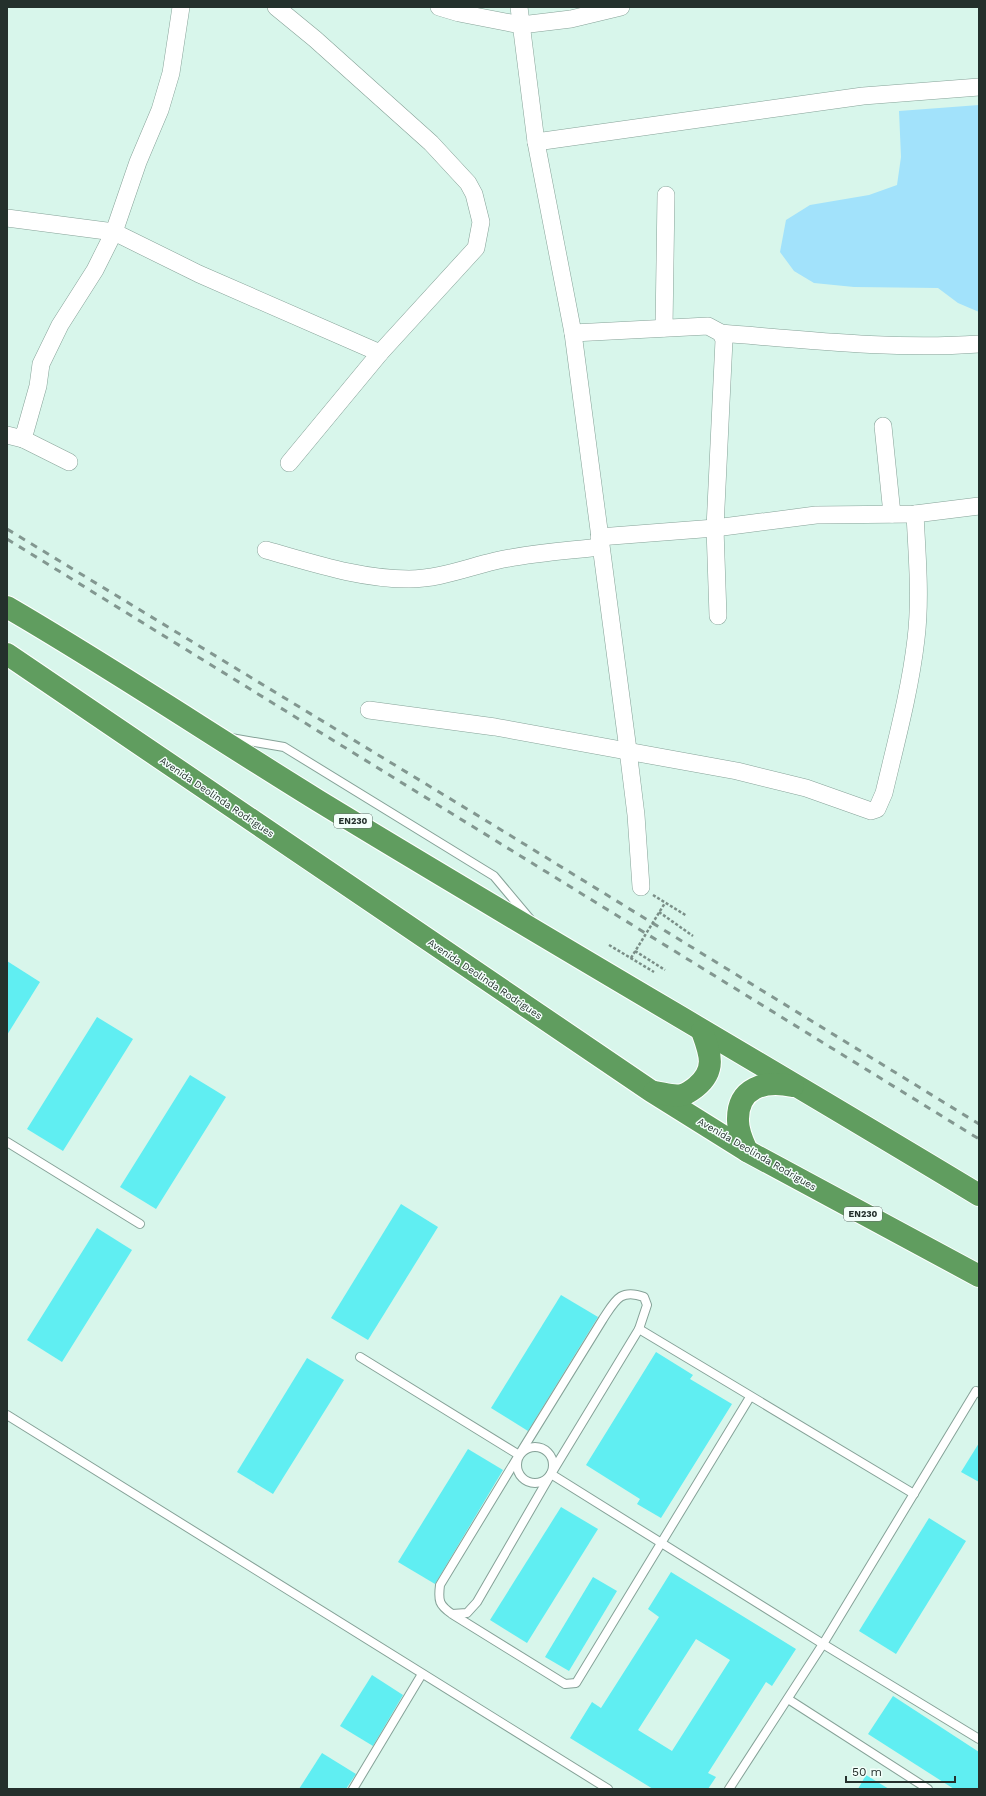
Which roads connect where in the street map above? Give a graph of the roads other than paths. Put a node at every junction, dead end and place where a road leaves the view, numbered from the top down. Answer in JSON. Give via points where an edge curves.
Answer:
{"nodes":[{"id":1,"x":181,"y":7,"type":"edge"},
{"id":2,"x":276,"y":7,"type":"edge"},
{"id":3,"x":439,"y":7,"type":"edge"},
{"id":4,"x":519,"y":7,"type":"edge"},
{"id":5,"x":621,"y":7,"type":"edge"},
{"id":6,"x":521,"y":25,"type":"junction"},
{"id":7,"x":979,"y":87,"type":"edge"},
{"id":8,"x":536,"y":142,"type":"junction"},
{"id":9,"x":666,"y":195,"type":"dead end"},
{"id":10,"x":7,"y":218,"type":"edge"},
{"id":11,"x":114,"y":232,"type":"junction"},
{"id":12,"x":664,"y":328,"type":"junction"},
{"id":13,"x":721,"y":332,"type":"junction"},
{"id":14,"x":573,"y":333,"type":"junction"},
{"id":15,"x":979,"y":344,"type":"edge"},
{"id":16,"x":380,"y":352,"type":"junction"},
{"id":17,"x":883,"y":426,"type":"dead end"},
{"id":18,"x":11,"y":436,"type":"edge"},
{"id":19,"x":69,"y":462,"type":"dead end"},
{"id":20,"x":289,"y":463,"type":"dead end"},
{"id":21,"x":979,"y":506,"type":"edge"},
{"id":22,"x":892,"y":514,"type":"junction"},
{"id":23,"x":915,"y":514,"type":"junction"},
{"id":24,"x":715,"y":528,"type":"junction"},
{"id":25,"x":600,"y":542,"type":"junction"},
{"id":26,"x":266,"y":550,"type":"dead end"},
{"id":27,"x":7,"y":607,"type":"edge"},
{"id":28,"x":718,"y":616,"type":"dead end"},
{"id":29,"x":7,"y":654,"type":"edge"},
{"id":30,"x":369,"y":710,"type":"dead end"},
{"id":31,"x":628,"y":750,"type":"junction"},
{"id":32,"x":641,"y":887,"type":"road end"},
{"id":33,"x":702,"y":1031,"type":"junction"},
{"id":34,"x":802,"y":1088,"type":"junction"},
{"id":35,"x":651,"y":1091,"type":"junction"},
{"id":36,"x":7,"y":1142,"type":"edge"},
{"id":37,"x":747,"y":1151,"type":"junction"},
{"id":38,"x":979,"y":1195,"type":"edge"},
{"id":39,"x":140,"y":1224,"type":"dead end"},
{"id":40,"x":979,"y":1276,"type":"edge"},
{"id":41,"x":639,"y":1329,"type":"junction"},
{"id":42,"x":360,"y":1356,"type":"dead end"},
{"id":43,"x":978,"y":1390,"type":"edge"},
{"id":44,"x":750,"y":1397,"type":"junction"},
{"id":45,"x":7,"y":1415,"type":"edge"},
{"id":46,"x":519,"y":1454,"type":"junction"},
{"id":47,"x":551,"y":1474,"type":"junction"},
{"id":48,"x":914,"y":1494,"type":"junction"},
{"id":49,"x":661,"y":1541,"type":"junction"},
{"id":50,"x":452,"y":1614,"type":"junction"},
{"id":51,"x":823,"y":1644,"type":"junction"},
{"id":52,"x":422,"y":1674,"type":"junction"},
{"id":53,"x":788,"y":1699,"type":"junction"},
{"id":54,"x":979,"y":1739,"type":"edge"},
{"id":55,"x":353,"y":1789,"type":"edge"},
{"id":56,"x":608,"y":1789,"type":"edge"},
{"id":57,"x":729,"y":1789,"type":"edge"},
{"id":58,"x":928,"y":1789,"type":"edge"}],
"edges":[{"from":1,"to":11,"type":"street","via":[[171,73],[160,110],[138,162]]},
{"from":2,"to":16,"type":"street","via":[[431,143],[468,183],[474,194],[481,222],[476,248]]},
{"from":3,"to":6,"type":"street"},
{"from":4,"to":6,"type":"street"},
{"from":5,"to":6,"type":"street","via":[[571,19]]},
{"from":6,"to":8,"type":"street"},
{"from":7,"to":8,"type":"street","via":[[863,96]]},
{"from":8,"to":14,"type":"street"},
{"from":9,"to":12,"type":"street"},
{"from":10,"to":11,"type":"street"},
{"from":11,"to":16,"type":"street","via":[[199,274]]},
{"from":11,"to":18,"type":"street","via":[[96,270],[60,325],[42,364],[38,386]]},
{"from":12,"to":13,"type":"street","via":[[708,326]]},
{"from":12,"to":14,"type":"street"},
{"from":13,"to":15,"type":"street","via":[[840,343],[936,347]]},
{"from":13,"to":24,"type":"street","via":[[724,340]]},
{"from":14,"to":25,"type":"street"},
{"from":16,"to":20,"type":"street"},
{"from":17,"to":22,"type":"street"},
{"from":18,"to":19,"type":"street"},
{"from":21,"to":23,"type":"street"},
{"from":22,"to":23,"type":"street"},
{"from":22,"to":24,"type":"street","via":[[816,515]]},
{"from":23,"to":31,"type":"street","via":[[918,597],[916,637],[911,675],[884,794],[877,809],[871,811],[806,788],[737,771]]},
{"from":24,"to":25,"type":"street"},
{"from":24,"to":28,"type":"street"},
{"from":25,"to":26,"type":"street","via":[[516,557],[438,576],[410,579],[383,578],[342,571]]},
{"from":25,"to":31,"type":"street"},
{"from":27,"to":33,"type":"highway","number":"EN230","via":[[323,803]]},
{"from":29,"to":35,"type":"highway","name":"Avenida Deolinda Rodrigues","number":"EN230"},
{"from":30,"to":31,"type":"street","via":[[495,727]]},
{"from":31,"to":32,"type":"street"},
{"from":33,"to":34,"type":"highway","number":"EN230"},
{"from":33,"to":35,"type":"highway","via":[[709,1049],[710,1069],[702,1082],[682,1095]]},
{"from":34,"to":37,"type":"highway","via":[[786,1084],[764,1084],[753,1088],[743,1097],[738,1122]]},
{"from":34,"to":38,"type":"highway","number":"EN230"},
{"from":35,"to":37,"type":"highway","name":"Avenida Deolinda Rodrigues","number":"EN230"},
{"from":36,"to":39,"type":"lane"},
{"from":37,"to":40,"type":"highway","name":"Avenida Deolinda Rodrigues","number":"EN230"},
{"from":41,"to":44,"type":"lane"},
{"from":41,"to":46,"type":"lane","via":[[647,1304],[644,1297],[634,1293],[623,1294],[613,1304]]},
{"from":41,"to":47,"type":"lane"},
{"from":42,"to":46,"type":"lane"},
{"from":43,"to":48,"type":"lane"},
{"from":44,"to":48,"type":"lane"},
{"from":44,"to":49,"type":"lane"},
{"from":45,"to":52,"type":"lane"},
{"from":46,"to":47,"type":"lane","via":[[536,1446],[547,1451],[553,1460]]},
{"from":46,"to":47,"type":"lane","via":[[517,1471],[525,1481],[537,1483]]},
{"from":46,"to":50,"type":"lane","via":[[440,1585],[439,1597],[443,1608]]},
{"from":47,"to":49,"type":"lane"},
{"from":47,"to":50,"type":"lane","via":[[477,1602],[467,1613]]},
{"from":48,"to":51,"type":"lane"},
{"from":49,"to":50,"type":"lane","via":[[576,1683],[565,1684]]},
{"from":49,"to":51,"type":"lane"},
{"from":51,"to":53,"type":"lane"},
{"from":51,"to":54,"type":"lane"},
{"from":52,"to":55,"type":"lane"},
{"from":52,"to":56,"type":"lane"},
{"from":53,"to":57,"type":"lane"},
{"from":53,"to":58,"type":"lane"}]}
